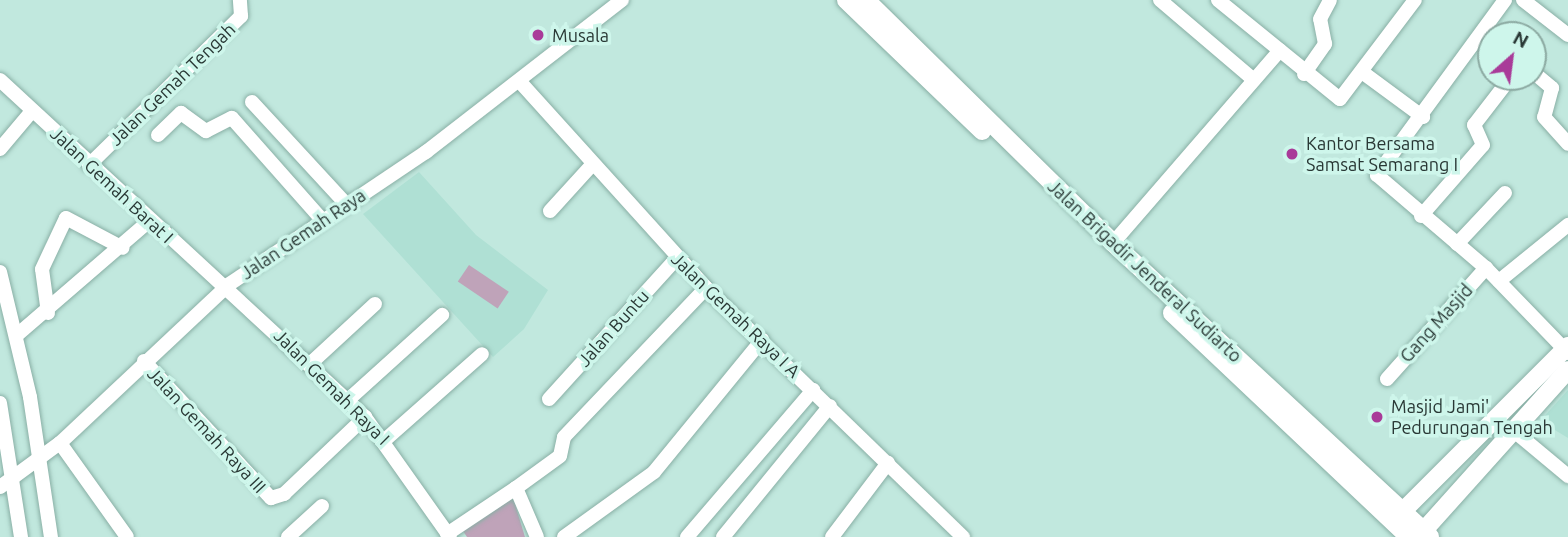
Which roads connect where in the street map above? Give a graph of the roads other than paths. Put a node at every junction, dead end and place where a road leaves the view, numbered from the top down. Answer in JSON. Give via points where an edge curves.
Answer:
{"nodes":[{"id":1,"x":240,"y":0,"type":"edge"},
{"id":2,"x":622,"y":0,"type":"edge"},
{"id":3,"x":846,"y":0,"type":"edge"},
{"id":4,"x":866,"y":0,"type":"edge"},
{"id":5,"x":1160,"y":0,"type":"edge"},
{"id":6,"x":1415,"y":0,"type":"edge"},
{"id":7,"x":1505,"y":0,"type":"edge"},
{"id":8,"x":1523,"y":0,"type":"edge"},
{"id":9,"x":1218,"y":1,"type":"edge"},
{"id":10,"x":1326,"y":2,"type":"edge"},
{"id":11,"x":1494,"y":21,"type":"edge"},
{"id":12,"x":1568,"y":35,"type":"edge"},
{"id":13,"x":1477,"y":47,"type":"edge"},
{"id":14,"x":1280,"y":50,"type":"junction"},
{"id":15,"x":1362,"y":72,"type":"junction"},
{"id":16,"x":1304,"y":74,"type":"junction"},
{"id":17,"x":0,"y":80,"type":"edge"},
{"id":18,"x":1254,"y":80,"type":"junction"},
{"id":19,"x":521,"y":83,"type":"junction"},
{"id":20,"x":1547,"y":84,"type":"edge"},
{"id":21,"x":1500,"y":91,"type":"edge"},
{"id":22,"x":252,"y":102,"type":"dead end"},
{"id":23,"x":32,"y":111,"type":"junction"},
{"id":24,"x":1423,"y":117,"type":"junction"},
{"id":25,"x":990,"y":130,"type":"junction"},
{"id":26,"x":158,"y":135,"type":"dead end"},
{"id":27,"x":1568,"y":144,"type":"edge"},
{"id":28,"x":0,"y":149,"type":"edge"},
{"id":29,"x":89,"y":166,"type":"junction"},
{"id":30,"x":591,"y":166,"type":"junction"},
{"id":31,"x":1505,"y":193,"type":"dead end"},
{"id":32,"x":347,"y":205,"type":"junction"},
{"id":33,"x":550,"y":211,"type":"dead end"},
{"id":34,"x":1421,"y":216,"type":"junction"},
{"id":35,"x":323,"y":221,"type":"junction"},
{"id":36,"x":148,"y":222,"type":"junction"},
{"id":37,"x":1568,"y":225,"type":"edge"},
{"id":38,"x":1113,"y":243,"type":"junction"},
{"id":39,"x":1457,"y":244,"type":"junction"},
{"id":40,"x":123,"y":248,"type":"junction"},
{"id":41,"x":677,"y":258,"type":"junction"},
{"id":42,"x":1486,"y":268,"type":"junction"},
{"id":43,"x":0,"y":272,"type":"edge"},
{"id":44,"x":1499,"y":281,"type":"junction"},
{"id":45,"x":228,"y":285,"type":"junction"},
{"id":46,"x":706,"y":288,"type":"junction"},
{"id":47,"x":375,"y":304,"type":"dead end"},
{"id":48,"x":48,"y":313,"type":"junction"},
{"id":49,"x":442,"y":315,"type":"dead end"},
{"id":50,"x":17,"y":335,"type":"junction"},
{"id":51,"x":762,"y":340,"type":"junction"},
{"id":52,"x":1567,"y":349,"type":"edge"},
{"id":53,"x":482,"y":354,"type":"dead end"},
{"id":54,"x":144,"y":361,"type":"junction"},
{"id":55,"x":312,"y":363,"type":"junction"},
{"id":56,"x":1568,"y":370,"type":"edge"},
{"id":57,"x":1387,"y":379,"type":"dead end"},
{"id":58,"x":1530,"y":379,"type":"junction"},
{"id":59,"x":813,"y":390,"type":"junction"},
{"id":60,"x":1545,"y":395,"type":"junction"},
{"id":61,"x":549,"y":399,"type":"dead end"},
{"id":62,"x":348,"y":400,"type":"junction"},
{"id":63,"x":0,"y":403,"type":"edge"},
{"id":64,"x":830,"y":406,"type":"junction"},
{"id":65,"x":365,"y":417,"type":"junction"},
{"id":66,"x":1513,"y":430,"type":"junction"},
{"id":67,"x":386,"y":439,"type":"junction"},
{"id":68,"x":60,"y":443,"type":"junction"},
{"id":69,"x":39,"y":459,"type":"junction"},
{"id":70,"x":888,"y":463,"type":"junction"},
{"id":71,"x":1568,"y":476,"type":"edge"},
{"id":72,"x":13,"y":477,"type":"junction"},
{"id":73,"x":0,"y":487,"type":"edge"},
{"id":74,"x":516,"y":488,"type":"junction"},
{"id":75,"x":322,"y":506,"type":"dead end"},
{"id":76,"x":1397,"y":517,"type":"junction"},
{"id":77,"x":449,"y":535,"type":"edge"},
{"id":78,"x":1420,"y":536,"type":"edge"},
{"id":79,"x":22,"y":537,"type":"edge"},
{"id":80,"x":51,"y":537,"type":"edge"},
{"id":81,"x":127,"y":537,"type":"edge"},
{"id":82,"x":288,"y":537,"type":"edge"},
{"id":83,"x":537,"y":537,"type":"edge"},
{"id":84,"x":564,"y":537,"type":"edge"},
{"id":85,"x":687,"y":537,"type":"edge"},
{"id":86,"x":723,"y":537,"type":"edge"},
{"id":87,"x":832,"y":537,"type":"edge"},
{"id":88,"x":963,"y":537,"type":"edge"}],
"edges":[{"from":1,"to":29,"type":"street","name":"Jalan Gemah Tengah","via":[[241,16]]},
{"from":2,"to":19,"type":"street","name":"Jalan Gemah Raya"},
{"from":3,"to":25,"type":"main road","name":"Jalan Brigadir Jenderal Sudiarto"},
{"from":4,"to":25,"type":"main road","name":"Jalan Brigadir Jenderal Sudiarto"},
{"from":5,"to":18,"type":"street"},
{"from":6,"to":15,"type":"street"},
{"from":7,"to":11,"type":"street"},
{"from":8,"to":12,"type":"street"},
{"from":9,"to":14,"type":"street"},
{"from":10,"to":16,"type":"street","via":[[1320,19],[1325,44]]},
{"from":13,"to":24,"type":"street"},
{"from":14,"to":16,"type":"street"},
{"from":14,"to":18,"type":"street"},
{"from":15,"to":16,"type":"street","via":[[1344,99]]},
{"from":15,"to":24,"type":"street"},
{"from":17,"to":23,"type":"street","name":"Jalan Gemah Barat I"},
{"from":18,"to":38,"type":"street"},
{"from":19,"to":30,"type":"street","name":"Jalan Gemah Raya I A"},
{"from":19,"to":32,"type":"street","name":"Jalan Gemah Raya"},
{"from":20,"to":27,"type":"street","via":[[1552,88],[1544,117]]},
{"from":21,"to":34,"type":"street","via":[[1474,125],[1483,145]]},
{"from":22,"to":32,"type":"street"},
{"from":23,"to":28,"type":"street"},
{"from":23,"to":29,"type":"street","name":"Jalan Gemah Barat I"},
{"from":24,"to":34,"type":"street","via":[[1377,172]]},
{"from":25,"to":38,"type":"main road","name":"Jalan Brigadir Jenderal Sudiarto"},
{"from":25,"to":76,"type":"main road","name":"Jalan Brigadir Jenderal Sudiarto"},
{"from":26,"to":35,"type":"street","via":[[181,113],[206,131],[232,118]]},
{"from":29,"to":36,"type":"street","name":"Jalan Gemah Barat I"},
{"from":30,"to":33,"type":"street"},
{"from":30,"to":41,"type":"street","name":"Jalan Gemah Raya I A"},
{"from":31,"to":39,"type":"street"},
{"from":32,"to":35,"type":"street","name":"Jalan Gemah Raya"},
{"from":34,"to":39,"type":"street"},
{"from":35,"to":45,"type":"street","name":"Jalan Gemah Raya"},
{"from":36,"to":40,"type":"street"},
{"from":36,"to":45,"type":"street","name":"Jalan Gemah Barat I"},
{"from":37,"to":44,"type":"street"},
{"from":38,"to":76,"type":"main road","name":"Jalan Brigadir Jenderal Sudiarto"},
{"from":39,"to":42,"type":"street"},
{"from":40,"to":48,"type":"street"},
{"from":40,"to":48,"type":"street","via":[[66,218],[42,269]]},
{"from":41,"to":46,"type":"street","name":"Jalan Gemah Raya I A"},
{"from":41,"to":61,"type":"street","name":"Jalan Buntu"},
{"from":42,"to":44,"type":"street"},
{"from":42,"to":57,"type":"street","name":"Gang Masjid"},
{"from":43,"to":50,"type":"street"},
{"from":44,"to":52,"type":"street"},
{"from":45,"to":54,"type":"street","name":"Jalan Gemah Raya"},
{"from":45,"to":55,"type":"street","name":"Jalan Gemah Raya I"},
{"from":46,"to":51,"type":"street","name":"Jalan Gemah Raya I A"},
{"from":46,"to":74,"type":"street","via":[[564,437],[560,456]]},
{"from":47,"to":55,"type":"street"},
{"from":48,"to":50,"type":"street"},
{"from":49,"to":62,"type":"street"},
{"from":50,"to":69,"type":"street"},
{"from":51,"to":59,"type":"street","name":"Jalan Gemah Raya I A"},
{"from":51,"to":84,"type":"street","via":[[654,472]]},
{"from":52,"to":58,"type":"main road"},
{"from":53,"to":67,"type":"street"},
{"from":54,"to":65,"type":"street","name":"Jalan Gemah Raya III","via":[[271,498],[284,494]]},
{"from":54,"to":68,"type":"street","name":"Jalan Gemah Raya"},
{"from":55,"to":62,"type":"street","name":"Jalan Gemah Raya I"},
{"from":56,"to":60,"type":"main road"},
{"from":58,"to":60,"type":"main road"},
{"from":58,"to":76,"type":"main road"},
{"from":59,"to":64,"type":"street","name":"Jalan Gemah Raya I A"},
{"from":59,"to":85,"type":"street"},
{"from":60,"to":66,"type":"main road"},
{"from":62,"to":65,"type":"street","name":"Jalan Gemah Raya I"},
{"from":63,"to":72,"type":"street"},
{"from":64,"to":70,"type":"street","name":"Jalan Gemah Raya I A"},
{"from":64,"to":86,"type":"street"},
{"from":65,"to":67,"type":"street","name":"Jalan Gemah Raya I"},
{"from":66,"to":71,"type":"street"},
{"from":66,"to":78,"type":"main road"},
{"from":67,"to":77,"type":"street","name":"Jalan Gemah Raya I"},
{"from":68,"to":69,"type":"street","name":"Jalan Gemah Raya"},
{"from":68,"to":81,"type":"street"},
{"from":69,"to":72,"type":"street","name":"Jalan Gemah Raya"},
{"from":69,"to":80,"type":"street"},
{"from":70,"to":87,"type":"street"},
{"from":70,"to":88,"type":"street","name":"Jalan Gemah Raya I A"},
{"from":72,"to":73,"type":"street","name":"Jalan Gemah Raya"},
{"from":72,"to":79,"type":"street"},
{"from":74,"to":77,"type":"street"},
{"from":74,"to":83,"type":"street"},
{"from":75,"to":82,"type":"street"},
{"from":76,"to":78,"type":"main road","name":"Jalan Brigadir Jenderal Sudiarto"}]}
